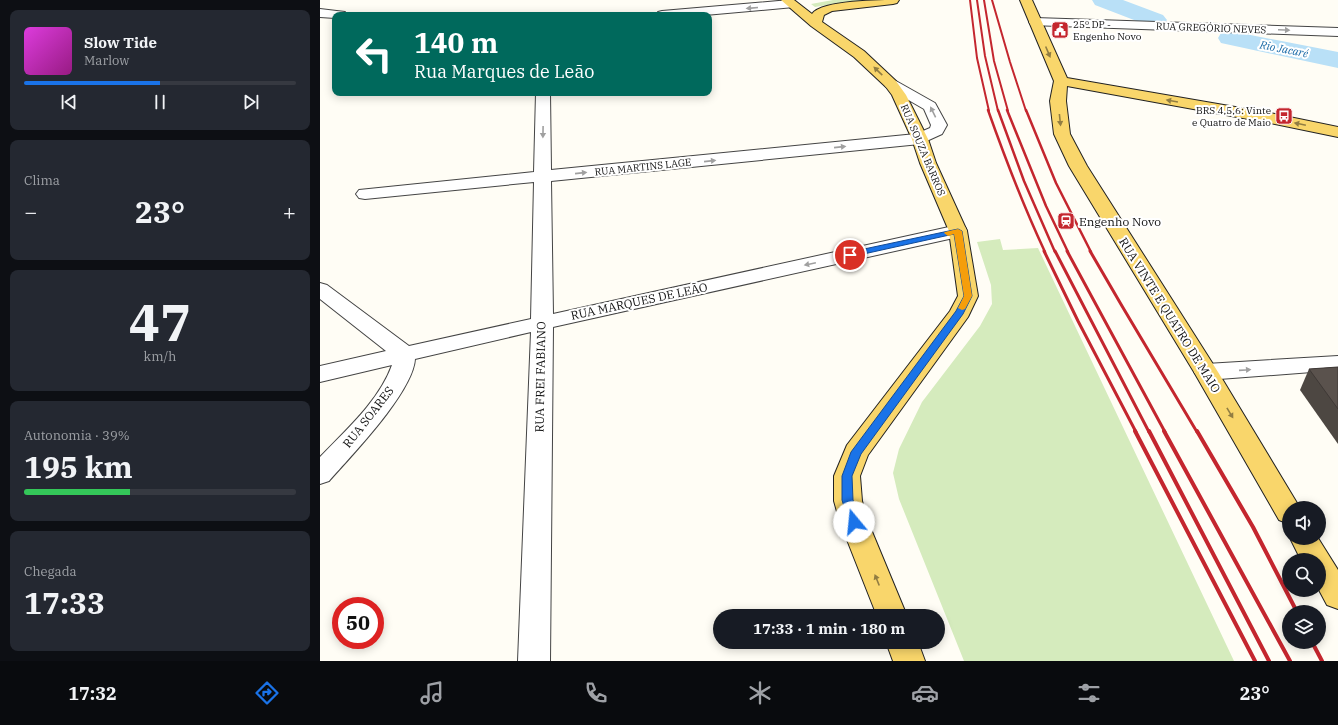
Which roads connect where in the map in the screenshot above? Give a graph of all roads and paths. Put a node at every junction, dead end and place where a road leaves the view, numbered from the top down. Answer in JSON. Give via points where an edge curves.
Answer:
{"nodes":[{"id":1,"x":893,"y":0,"type":"edge"},
{"id":2,"x":1026,"y":0,"type":"edge"},
{"id":3,"x":809,"y":1,"type":"edge"},
{"id":4,"x":792,"y":5,"type":"edge"},
{"id":5,"x":696,"y":12,"type":"edge"},
{"id":6,"x":320,"y":13,"type":"edge"},
{"id":7,"x":332,"y":14,"type":"edge"},
{"id":8,"x":815,"y":22,"type":"junction"},
{"id":9,"x":1035,"y":22,"type":"junction"},
{"id":10,"x":1338,"y":32,"type":"edge"},
{"id":11,"x":1061,"y":81,"type":"junction"},
{"id":12,"x":891,"y":84,"type":"junction"},
{"id":13,"x":543,"y":96,"type":"edge"},
{"id":14,"x":1338,"y":132,"type":"edge"},
{"id":15,"x":920,"y":139,"type":"junction"},
{"id":16,"x":542,"y":177,"type":"junction"},
{"id":17,"x":365,"y":194,"type":"dead end"},
{"id":18,"x":958,"y":231,"type":"junction"},
{"id":19,"x":320,"y":289,"type":"edge"},
{"id":20,"x":542,"y":323,"type":"junction"},
{"id":21,"x":404,"y":354,"type":"junction"},
{"id":22,"x":1338,"y":363,"type":"edge"},
{"id":23,"x":1206,"y":372,"type":"junction"},
{"id":24,"x":320,"y":374,"type":"edge"},
{"id":25,"x":320,"y":474,"type":"edge"},
{"id":26,"x":1282,"y":501,"type":"edge"},
{"id":27,"x":1326,"y":576,"type":"edge"},
{"id":28,"x":1338,"y":596,"type":"edge"},
{"id":29,"x":889,"y":609,"type":"edge"},
{"id":30,"x":905,"y":649,"type":"edge"},
{"id":31,"x":534,"y":661,"type":"edge"},
{"id":32,"x":909,"y":661,"type":"edge"}],
"edges":[{"from":1,"to":8,"type":"main road","via":[[829,8],[818,13]]},
{"from":2,"to":9,"type":"main road"},
{"from":3,"to":4,"type":"main road"},
{"from":4,"to":5,"type":"street","one_way":true},
{"from":4,"to":8,"type":"main road","name":"RUA SOUZA BARROS"},
{"from":6,"to":7,"type":"street"},
{"from":12,"to":8,"type":"main road","name":"RUA SOUZA BARROS","one_way":true,"via":[[860,54]]},
{"from":9,"to":10,"type":"street","name":"RUA GREGÓRIO NEVES","one_way":true},
{"from":9,"to":11,"type":"main road","one_way":true},
{"from":14,"to":11,"type":"main road","one_way":true},
{"from":11,"to":23,"type":"main road","name":"RUA VINTE E QUATRO DE MAIO","one_way":true,"via":[[1058,100],[1062,134],[1078,166]]},
{"from":12,"to":15,"type":"main road","name":"RUA SOUZA BARROS"},
{"from":15,"to":12,"type":"street","one_way":true,"via":[[936,131],[939,125],[930,106]]},
{"from":13,"to":16,"type":"street","name":"RUA FREI FABIANO","one_way":true},
{"from":16,"to":15,"type":"street","name":"RUA MARTINS LAGE","one_way":true},
{"from":15,"to":18,"type":"main road","name":"RUA SOUZA BARROS"},
{"from":16,"to":17,"type":"street","name":"RUA MARTINS LAGE"},
{"from":16,"to":20,"type":"street","name":"RUA FREI FABIANO"},
{"from":18,"to":20,"type":"street","name":"RUA MARQUES DE LEÃO","one_way":true},
{"from":29,"to":18,"type":"main road","name":"RUA SOUZA BARROS","one_way":true,"via":[[854,522],[848,500],[847,476],[856,452],[960,312],[968,296]]},
{"from":19,"to":21,"type":"street"},
{"from":20,"to":21,"type":"street","name":"RUA MARQUES DE LEÃO"},
{"from":20,"to":31,"type":"street","name":"RUA FREI FABIANO"},
{"from":21,"to":24,"type":"street","name":"RUA MARQUES DE LEÃO"},
{"from":21,"to":25,"type":"street","name":"RUA SOARES","via":[[404,365],[397,380],[380,404]]},
{"from":23,"to":22,"type":"street","one_way":true},
{"from":23,"to":26,"type":"main road","name":"RUA VINTE E QUATRO DE MAIO","one_way":true},
{"from":27,"to":28,"type":"main road"},
{"from":30,"to":32,"type":"main road"}]}
